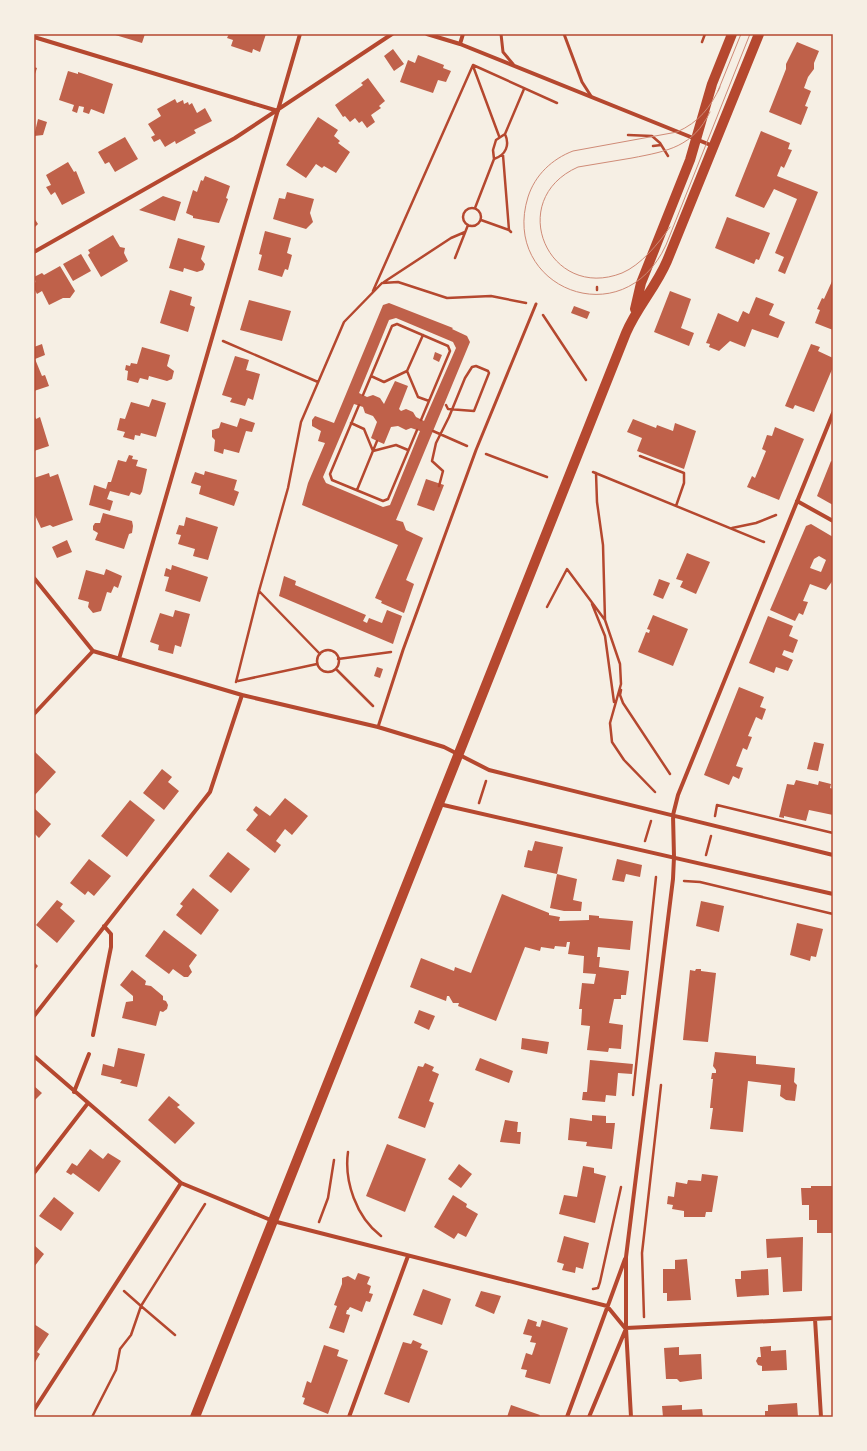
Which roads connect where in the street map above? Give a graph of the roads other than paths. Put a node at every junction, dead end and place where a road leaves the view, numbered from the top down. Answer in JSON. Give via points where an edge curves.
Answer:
{"nodes":[{"id":1,"x":300,"y":34,"type":"edge"},
{"id":2,"x":392,"y":34,"type":"edge"},
{"id":3,"x":427,"y":34,"type":"edge"},
{"id":4,"x":463,"y":34,"type":"edge"},
{"id":5,"x":502,"y":34,"type":"edge"},
{"id":6,"x":564,"y":34,"type":"edge"},
{"id":7,"x":732,"y":34,"type":"edge"},
{"id":8,"x":759,"y":34,"type":"edge"},
{"id":9,"x":34,"y":37,"type":"edge"},
{"id":10,"x":460,"y":44,"type":"junction"},
{"id":11,"x":517,"y":68,"type":"junction"},
{"id":12,"x":592,"y":97,"type":"junction"},
{"id":13,"x":278,"y":110,"type":"junction"},
{"id":14,"x":696,"y":139,"type":"junction"},
{"id":15,"x":714,"y":146,"type":"junction"},
{"id":16,"x":34,"y":252,"type":"edge"},
{"id":17,"x":536,"y":304,"type":"road end"},
{"id":18,"x":631,"y":320,"type":"junction"},
{"id":19,"x":833,"y":413,"type":"edge"},
{"id":20,"x":797,"y":501,"type":"junction"},
{"id":21,"x":833,"y":521,"type":"edge"},
{"id":22,"x":34,"y":578,"type":"edge"},
{"id":23,"x":93,"y":651,"type":"junction"},
{"id":24,"x":119,"y":659,"type":"junction"},
{"id":25,"x":242,"y":695,"type":"junction"},
{"id":26,"x":34,"y":714,"type":"edge"},
{"id":27,"x":378,"y":727,"type":"junction"},
{"id":28,"x":459,"y":753,"type":"junction"},
{"id":29,"x":439,"y":804,"type":"junction"},
{"id":30,"x":673,"y":815,"type":"junction"},
{"id":31,"x":833,"y":855,"type":"edge"},
{"id":32,"x":674,"y":857,"type":"junction"},
{"id":33,"x":833,"y":894,"type":"edge"},
{"id":34,"x":104,"y":926,"type":"junction"},
{"id":35,"x":34,"y":1016,"type":"edge"},
{"id":36,"x":93,"y":1035,"type":"dead end"},
{"id":37,"x":89,"y":1054,"type":"dead end"},
{"id":38,"x":34,"y":1056,"type":"edge"},
{"id":39,"x":74,"y":1092,"type":"junction"},
{"id":40,"x":88,"y":1103,"type":"junction"},
{"id":41,"x":34,"y":1173,"type":"edge"},
{"id":42,"x":182,"y":1183,"type":"junction"},
{"id":43,"x":273,"y":1220,"type":"junction"},
{"id":44,"x":408,"y":1256,"type":"junction"},
{"id":45,"x":626,"y":1257,"type":"junction"},
{"id":46,"x":607,"y":1306,"type":"junction"},
{"id":47,"x":815,"y":1318,"type":"junction"},
{"id":48,"x":833,"y":1318,"type":"edge"},
{"id":49,"x":626,"y":1328,"type":"junction"},
{"id":50,"x":34,"y":1410,"type":"edge"},
{"id":51,"x":196,"y":1417,"type":"edge"},
{"id":52,"x":349,"y":1417,"type":"edge"},
{"id":53,"x":568,"y":1417,"type":"edge"},
{"id":54,"x":588,"y":1417,"type":"edge"},
{"id":55,"x":631,"y":1417,"type":"edge"},
{"id":56,"x":821,"y":1417,"type":"edge"}],
"edges":[{"from":1,"to":13,"type":"street"},
{"from":2,"to":13,"type":"street"},
{"from":3,"to":10,"type":"street"},
{"from":4,"to":10,"type":"street"},
{"from":5,"to":11,"type":"lane","via":[[503,52]]},
{"from":6,"to":12,"type":"lane","via":[[582,82]]},
{"from":7,"to":14,"type":"main road","via":[[712,84]]},
{"from":8,"to":15,"type":"main road"},
{"from":9,"to":13,"type":"street"},
{"from":10,"to":11,"type":"street"},
{"from":11,"to":12,"type":"street"},
{"from":12,"to":14,"type":"street"},
{"from":13,"to":16,"type":"street","via":[[235,138]]},
{"from":13,"to":24,"type":"street"},
{"from":14,"to":15,"type":"street"},
{"from":14,"to":18,"type":"main road","via":[[641,284]]},
{"from":15,"to":18,"type":"main road","via":[[664,270]]},
{"from":17,"to":27,"type":"lane","via":[[476,450],[403,650]]},
{"from":18,"to":28,"type":"main road"},
{"from":19,"to":20,"type":"street"},
{"from":20,"to":21,"type":"street"},
{"from":20,"to":30,"type":"street","via":[[678,795]]},
{"from":22,"to":23,"type":"street"},
{"from":23,"to":24,"type":"street"},
{"from":23,"to":26,"type":"street"},
{"from":24,"to":25,"type":"street"},
{"from":25,"to":27,"type":"street"},
{"from":25,"to":34,"type":"street","via":[[210,792]]},
{"from":27,"to":28,"type":"street"},
{"from":28,"to":29,"type":"main road"},
{"from":28,"to":30,"type":"street","via":[[489,770]]},
{"from":29,"to":32,"type":"street"},
{"from":29,"to":43,"type":"main road"},
{"from":30,"to":31,"type":"street"},
{"from":30,"to":32,"type":"street"},
{"from":32,"to":33,"type":"street"},
{"from":32,"to":45,"type":"street"},
{"from":34,"to":35,"type":"street"},
{"from":34,"to":36,"type":"street","via":[[111,934],[111,947]]},
{"from":37,"to":39,"type":"street"},
{"from":38,"to":39,"type":"street"},
{"from":39,"to":40,"type":"street"},
{"from":40,"to":41,"type":"street"},
{"from":40,"to":42,"type":"street"},
{"from":42,"to":43,"type":"street"},
{"from":42,"to":50,"type":"street"},
{"from":43,"to":44,"type":"street"},
{"from":43,"to":51,"type":"main road"},
{"from":44,"to":46,"type":"street"},
{"from":44,"to":52,"type":"street"},
{"from":45,"to":46,"type":"street"},
{"from":45,"to":49,"type":"street"},
{"from":46,"to":49,"type":"street"},
{"from":46,"to":53,"type":"street"},
{"from":47,"to":48,"type":"street"},
{"from":47,"to":49,"type":"street"},
{"from":47,"to":56,"type":"street"},
{"from":49,"to":54,"type":"street"},
{"from":49,"to":55,"type":"street"}]}
